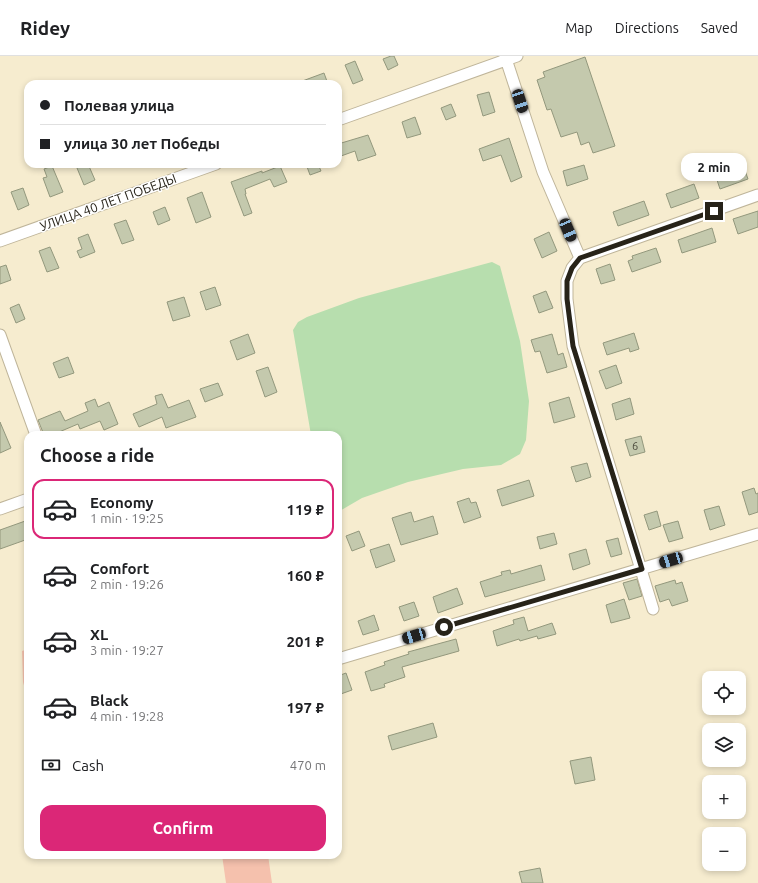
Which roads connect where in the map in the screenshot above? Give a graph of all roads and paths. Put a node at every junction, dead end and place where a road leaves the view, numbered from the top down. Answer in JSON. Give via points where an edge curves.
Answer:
{"nodes":[{"id":1,"x":517,"y":56,"type":"edge"},
{"id":2,"x":505,"y":58,"type":"edge"},
{"id":3,"x":342,"y":119,"type":"edge"},
{"id":4,"x":205,"y":168,"type":"edge"},
{"id":5,"x":758,"y":195,"type":"edge"},
{"id":6,"x":0,"y":241,"type":"edge"},
{"id":7,"x":580,"y":258,"type":"junction"},
{"id":8,"x":0,"y":335,"type":"edge"},
{"id":9,"x":35,"y":431,"type":"edge"},
{"id":10,"x":24,"y":500,"type":"edge"},
{"id":11,"x":0,"y":509,"type":"edge"},
{"id":12,"x":758,"y":534,"type":"edge"},
{"id":13,"x":642,"y":569,"type":"junction"},
{"id":14,"x":653,"y":609,"type":"dead end"},
{"id":15,"x":342,"y":658,"type":"edge"}],
"edges":[{"from":1,"to":2,"type":"street"},
{"from":2,"to":3,"type":"street"},
{"from":2,"to":7,"type":"street","via":[[542,168]]},
{"from":4,"to":6,"type":"street","name":"УЛИЦА 40 ЛЕТ ПОБЕДЫ"},
{"from":5,"to":7,"type":"street"},
{"from":7,"to":13,"type":"street","via":[[572,268],[567,281],[573,346]]},
{"from":8,"to":9,"type":"street"},
{"from":10,"to":11,"type":"street"},
{"from":12,"to":13,"type":"street"},
{"from":13,"to":14,"type":"street"},
{"from":13,"to":15,"type":"street"}]}
